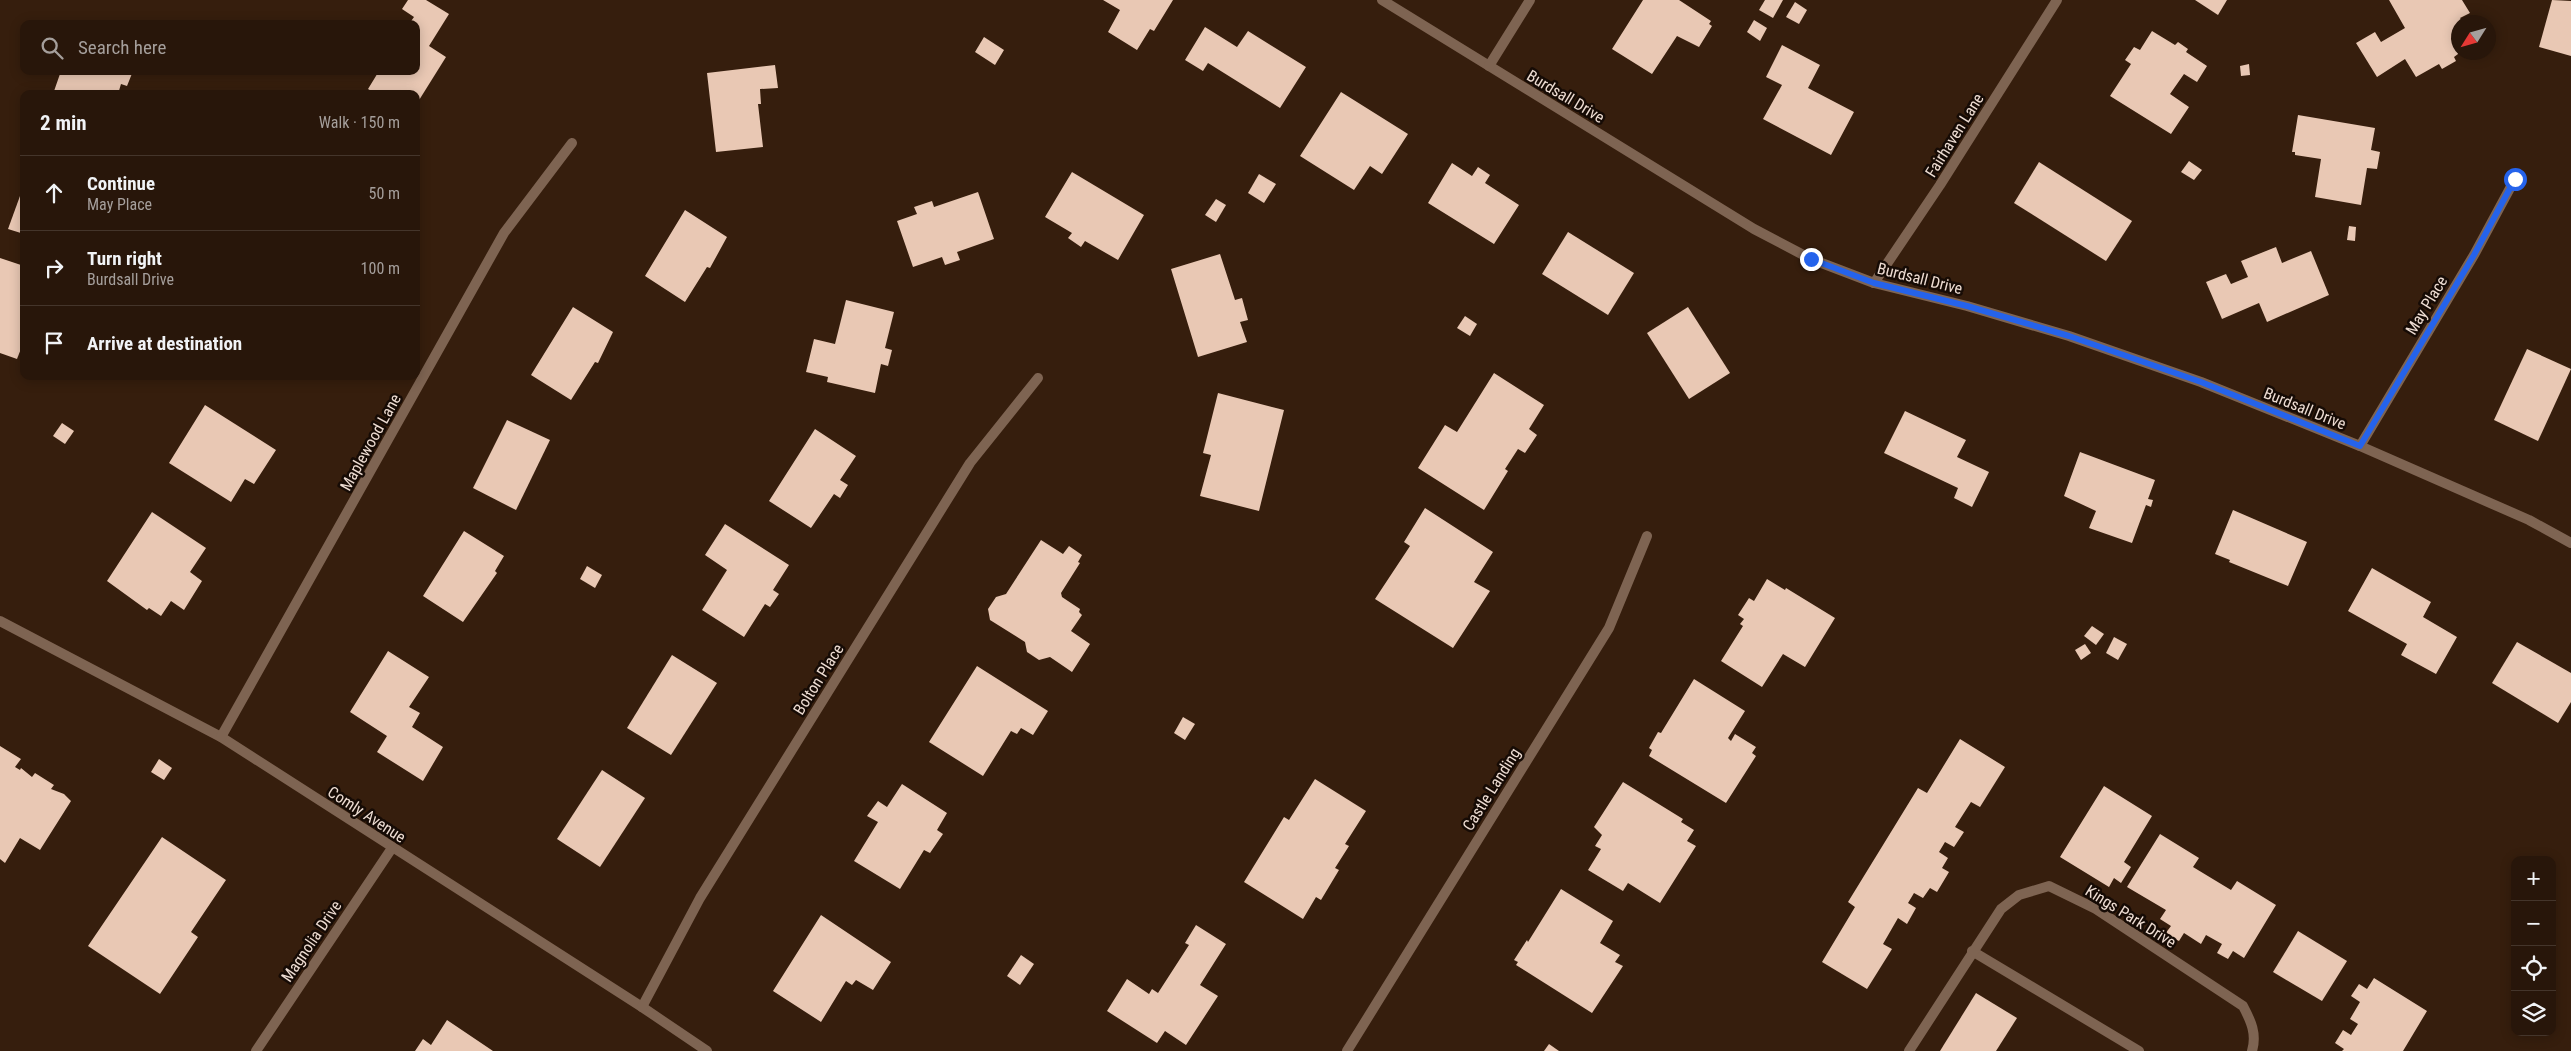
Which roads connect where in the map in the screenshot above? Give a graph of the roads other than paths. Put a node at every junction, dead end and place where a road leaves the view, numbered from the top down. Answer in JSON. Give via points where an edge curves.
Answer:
{"nodes":[{"id":1,"x":1382,"y":0,"type":"edge"},
{"id":2,"x":1530,"y":0,"type":"edge"},
{"id":3,"x":2057,"y":0,"type":"edge"},
{"id":4,"x":1489,"y":66,"type":"junction"},
{"id":5,"x":572,"y":143,"type":"dead end"},
{"id":6,"x":2515,"y":179,"type":"dead end"},
{"id":7,"x":1874,"y":283,"type":"junction"},
{"id":8,"x":1038,"y":378,"type":"dead end"},
{"id":9,"x":2360,"y":446,"type":"junction"},
{"id":10,"x":1647,"y":536,"type":"dead end"},
{"id":11,"x":2571,"y":543,"type":"edge"},
{"id":12,"x":0,"y":621,"type":"edge"},
{"id":13,"x":222,"y":737,"type":"junction"},
{"id":14,"x":392,"y":848,"type":"junction"},
{"id":15,"x":1972,"y":951,"type":"junction"},
{"id":16,"x":642,"y":1007,"type":"junction"},
{"id":17,"x":256,"y":1051,"type":"edge"},
{"id":18,"x":707,"y":1051,"type":"edge"},
{"id":19,"x":1347,"y":1051,"type":"edge"},
{"id":20,"x":1909,"y":1051,"type":"edge"},
{"id":21,"x":2139,"y":1051,"type":"edge"},
{"id":22,"x":2252,"y":1051,"type":"edge"}],
"edges":[{"from":1,"to":4,"type":"street","name":"Burdsall Drive"},
{"from":2,"to":4,"type":"street"},
{"from":3,"to":7,"type":"street","name":"Fairhaven Lane"},
{"from":4,"to":7,"type":"street","name":"Burdsall Drive","via":[[1754,229],[1811,259]]},
{"from":5,"to":13,"type":"street","name":"Maplewood Lane","via":[[504,233]]},
{"from":6,"to":9,"type":"street","name":"May Place","via":[[2474,255]]},
{"from":7,"to":9,"type":"street","name":"Burdsall Drive","via":[[2069,336],[2201,382]]},
{"from":8,"to":16,"type":"street","name":"Bolton Place","via":[[970,463],[700,898]]},
{"from":9,"to":11,"type":"street","name":"Burdsall Drive","via":[[2529,520]]},
{"from":10,"to":19,"type":"street","name":"Castle Landing","via":[[1609,628]]},
{"from":12,"to":13,"type":"street","name":"Comly Avenue"},
{"from":13,"to":14,"type":"street","name":"Comly Avenue"},
{"from":14,"to":16,"type":"street","name":"Comly Avenue"},
{"from":14,"to":17,"type":"street","name":"Magnolia Drive"},
{"from":15,"to":20,"type":"street","name":"Kings Park Drive"},
{"from":15,"to":21,"type":"street"},
{"from":15,"to":22,"type":"street","name":"Kings Park Drive","via":[[2001,909],[2019,895],[2049,886],[2096,909],[2243,1006],[2253,1024],[2255,1042]]},
{"from":16,"to":18,"type":"street","name":"Comly Avenue"}]}
